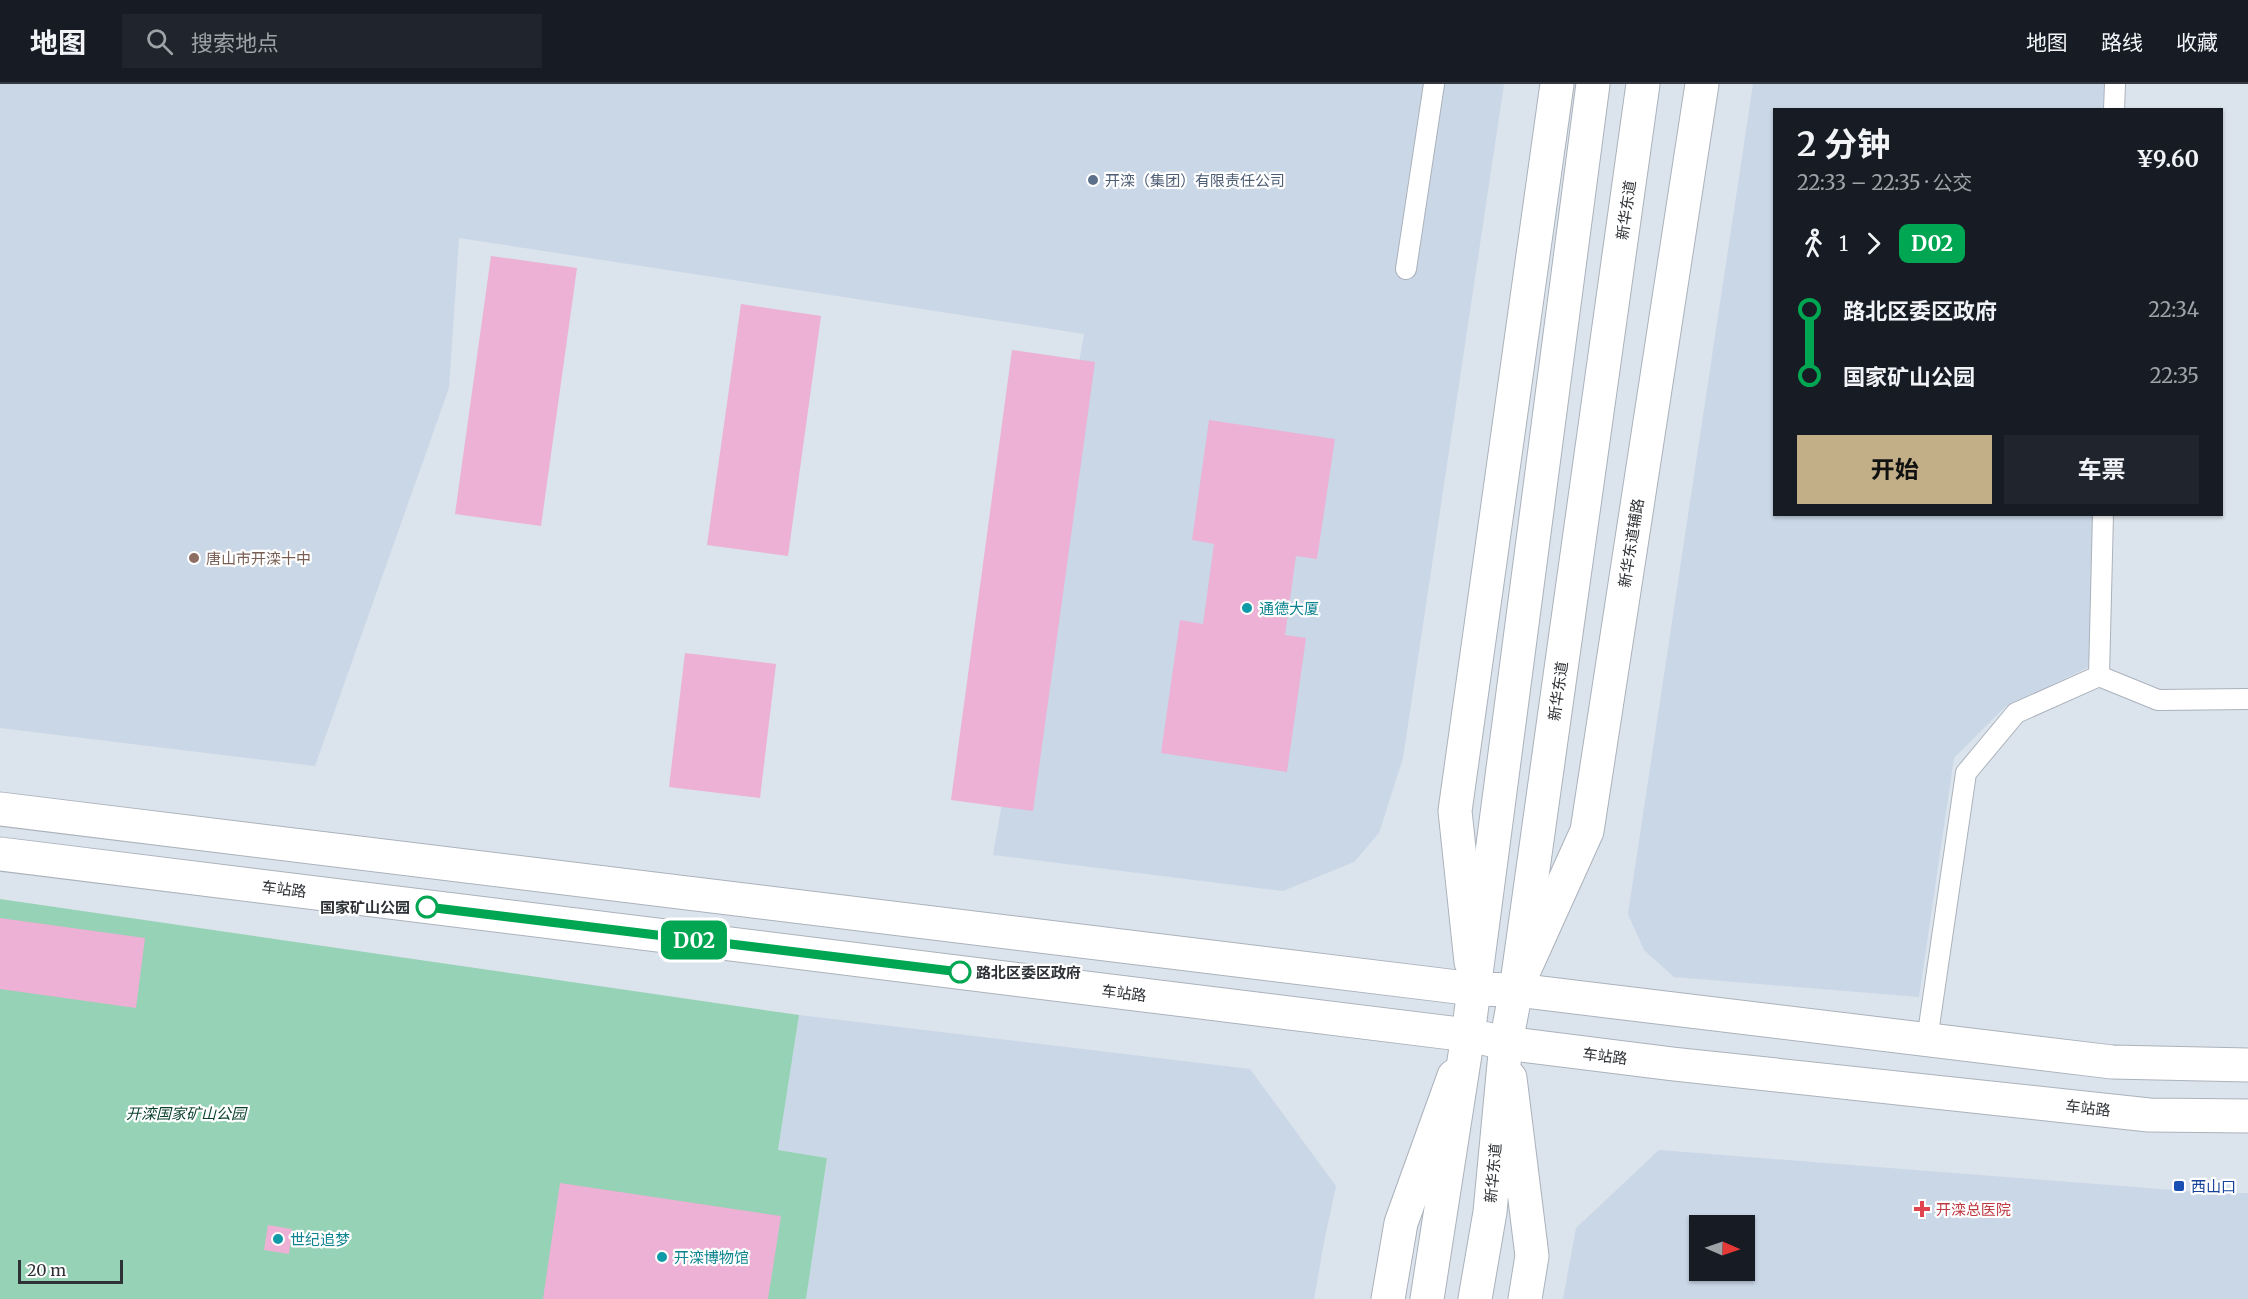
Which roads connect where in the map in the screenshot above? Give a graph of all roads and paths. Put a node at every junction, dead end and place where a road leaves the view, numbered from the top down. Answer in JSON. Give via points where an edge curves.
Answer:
{"nodes":[{"id":1,"x":1434,"y":84,"type":"edge"},
{"id":2,"x":1557,"y":84,"type":"edge"},
{"id":3,"x":1593,"y":84,"type":"edge"},
{"id":4,"x":1643,"y":84,"type":"edge"},
{"id":5,"x":1702,"y":84,"type":"edge"},
{"id":6,"x":2115,"y":84,"type":"edge"},
{"id":7,"x":2114,"y":108,"type":"edge"},
{"id":8,"x":1406,"y":269,"type":"dead end"},
{"id":9,"x":2103,"y":516,"type":"edge"},
{"id":10,"x":2099,"y":676,"type":"junction"},
{"id":11,"x":2248,"y":699,"type":"edge"},
{"id":12,"x":0,"y":809,"type":"edge"},
{"id":13,"x":0,"y":854,"type":"edge"},
{"id":14,"x":1474,"y":989,"type":"junction"},
{"id":15,"x":1516,"y":990,"type":"junction"},
{"id":16,"x":1468,"y":1035,"type":"junction"},
{"id":17,"x":1928,"y":1040,"type":"junction"},
{"id":18,"x":1506,"y":1043,"type":"junction"},
{"id":19,"x":2248,"y":1065,"type":"edge"},
{"id":20,"x":2248,"y":1116,"type":"edge"},
{"id":21,"x":1388,"y":1299,"type":"edge"},
{"id":22,"x":1427,"y":1299,"type":"edge"},
{"id":23,"x":1475,"y":1299,"type":"edge"},
{"id":24,"x":1526,"y":1299,"type":"edge"}],
"edges":[{"from":1,"to":8,"type":"lane"},
{"from":2,"to":14,"type":"main road","via":[[1455,811]]},
{"from":3,"to":14,"type":"main road"},
{"from":4,"to":15,"type":"main road","name":"新华东道"},
{"from":5,"to":15,"type":"main road","name":"新华东道辅路","via":[[1587,831]]},
{"from":6,"to":7,"type":"lane"},
{"from":9,"to":10,"type":"lane"},
{"from":10,"to":11,"type":"lane","via":[[2158,700]]},
{"from":10,"to":17,"type":"lane","via":[[2016,712],[1966,773]]},
{"from":12,"to":14,"type":"main road"},
{"from":13,"to":16,"type":"main road","name":"车站路"},
{"from":14,"to":15,"type":"main road"},
{"from":14,"to":16,"type":"main road"},
{"from":15,"to":17,"type":"main road"},
{"from":15,"to":18,"type":"main road","name":"新华东道"},
{"from":16,"to":18,"type":"main road","name":"车站路"},
{"from":16,"to":21,"type":"main road","via":[[1401,1223]]},
{"from":16,"to":22,"type":"main road"},
{"from":17,"to":19,"type":"main road","via":[[2112,1062]]},
{"from":18,"to":20,"type":"main road","name":"车站路","via":[[2148,1115]]},
{"from":18,"to":23,"type":"main road","name":"新华东道","via":[[1490,1212]]},
{"from":18,"to":24,"type":"main road","via":[[1532,1256]]}]}
